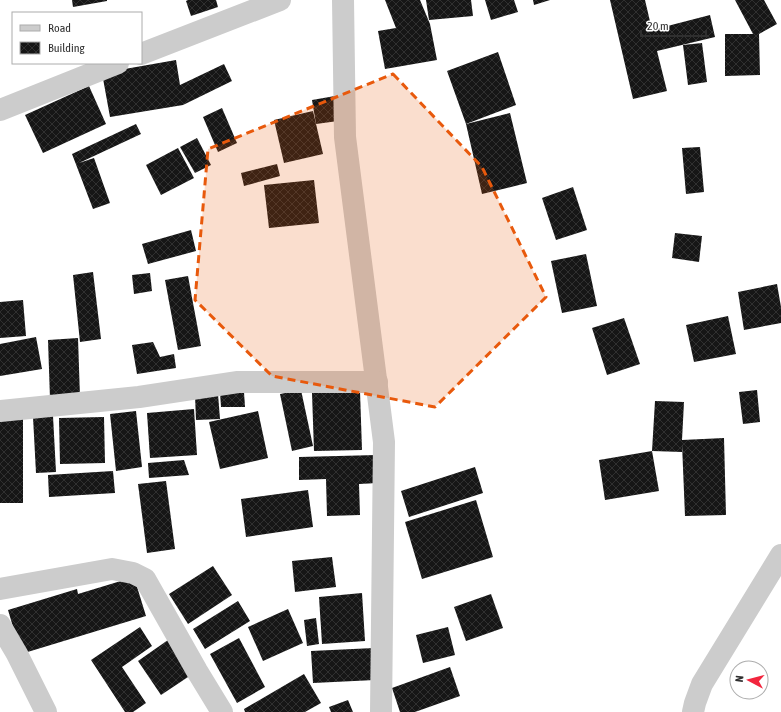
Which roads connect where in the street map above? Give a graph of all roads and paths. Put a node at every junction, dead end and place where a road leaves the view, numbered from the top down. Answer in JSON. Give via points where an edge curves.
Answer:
{"nodes":[{"id":1,"x":280,"y":0,"type":"edge"},
{"id":2,"x":343,"y":0,"type":"edge"},
{"id":3,"x":142,"y":54,"type":"edge"},
{"id":4,"x":115,"y":64,"type":"edge"},
{"id":5,"x":0,"y":110,"type":"edge"},
{"id":6,"x":377,"y":382,"type":"junction"},
{"id":7,"x":0,"y":411,"type":"edge"},
{"id":8,"x":781,"y":555,"type":"edge"},
{"id":9,"x":0,"y":589,"type":"edge"},
{"id":10,"x":0,"y":625,"type":"edge"},
{"id":11,"x":46,"y":712,"type":"edge"},
{"id":12,"x":222,"y":712,"type":"edge"},
{"id":13,"x":381,"y":712,"type":"edge"},
{"id":14,"x":694,"y":712,"type":"edge"}],
"edges":[{"from":1,"to":3,"type":"street"},
{"from":2,"to":6,"type":"street","via":[[346,137]]},
{"from":4,"to":5,"type":"street"},
{"from":6,"to":7,"type":"street","via":[[238,382],[139,397]]},
{"from":6,"to":13,"type":"street","via":[[384,442]]},
{"from":8,"to":14,"type":"street","via":[[702,684]]},
{"from":9,"to":12,"type":"street","via":[[112,569],[133,572],[145,579]]},
{"from":10,"to":11,"type":"street"}]}
